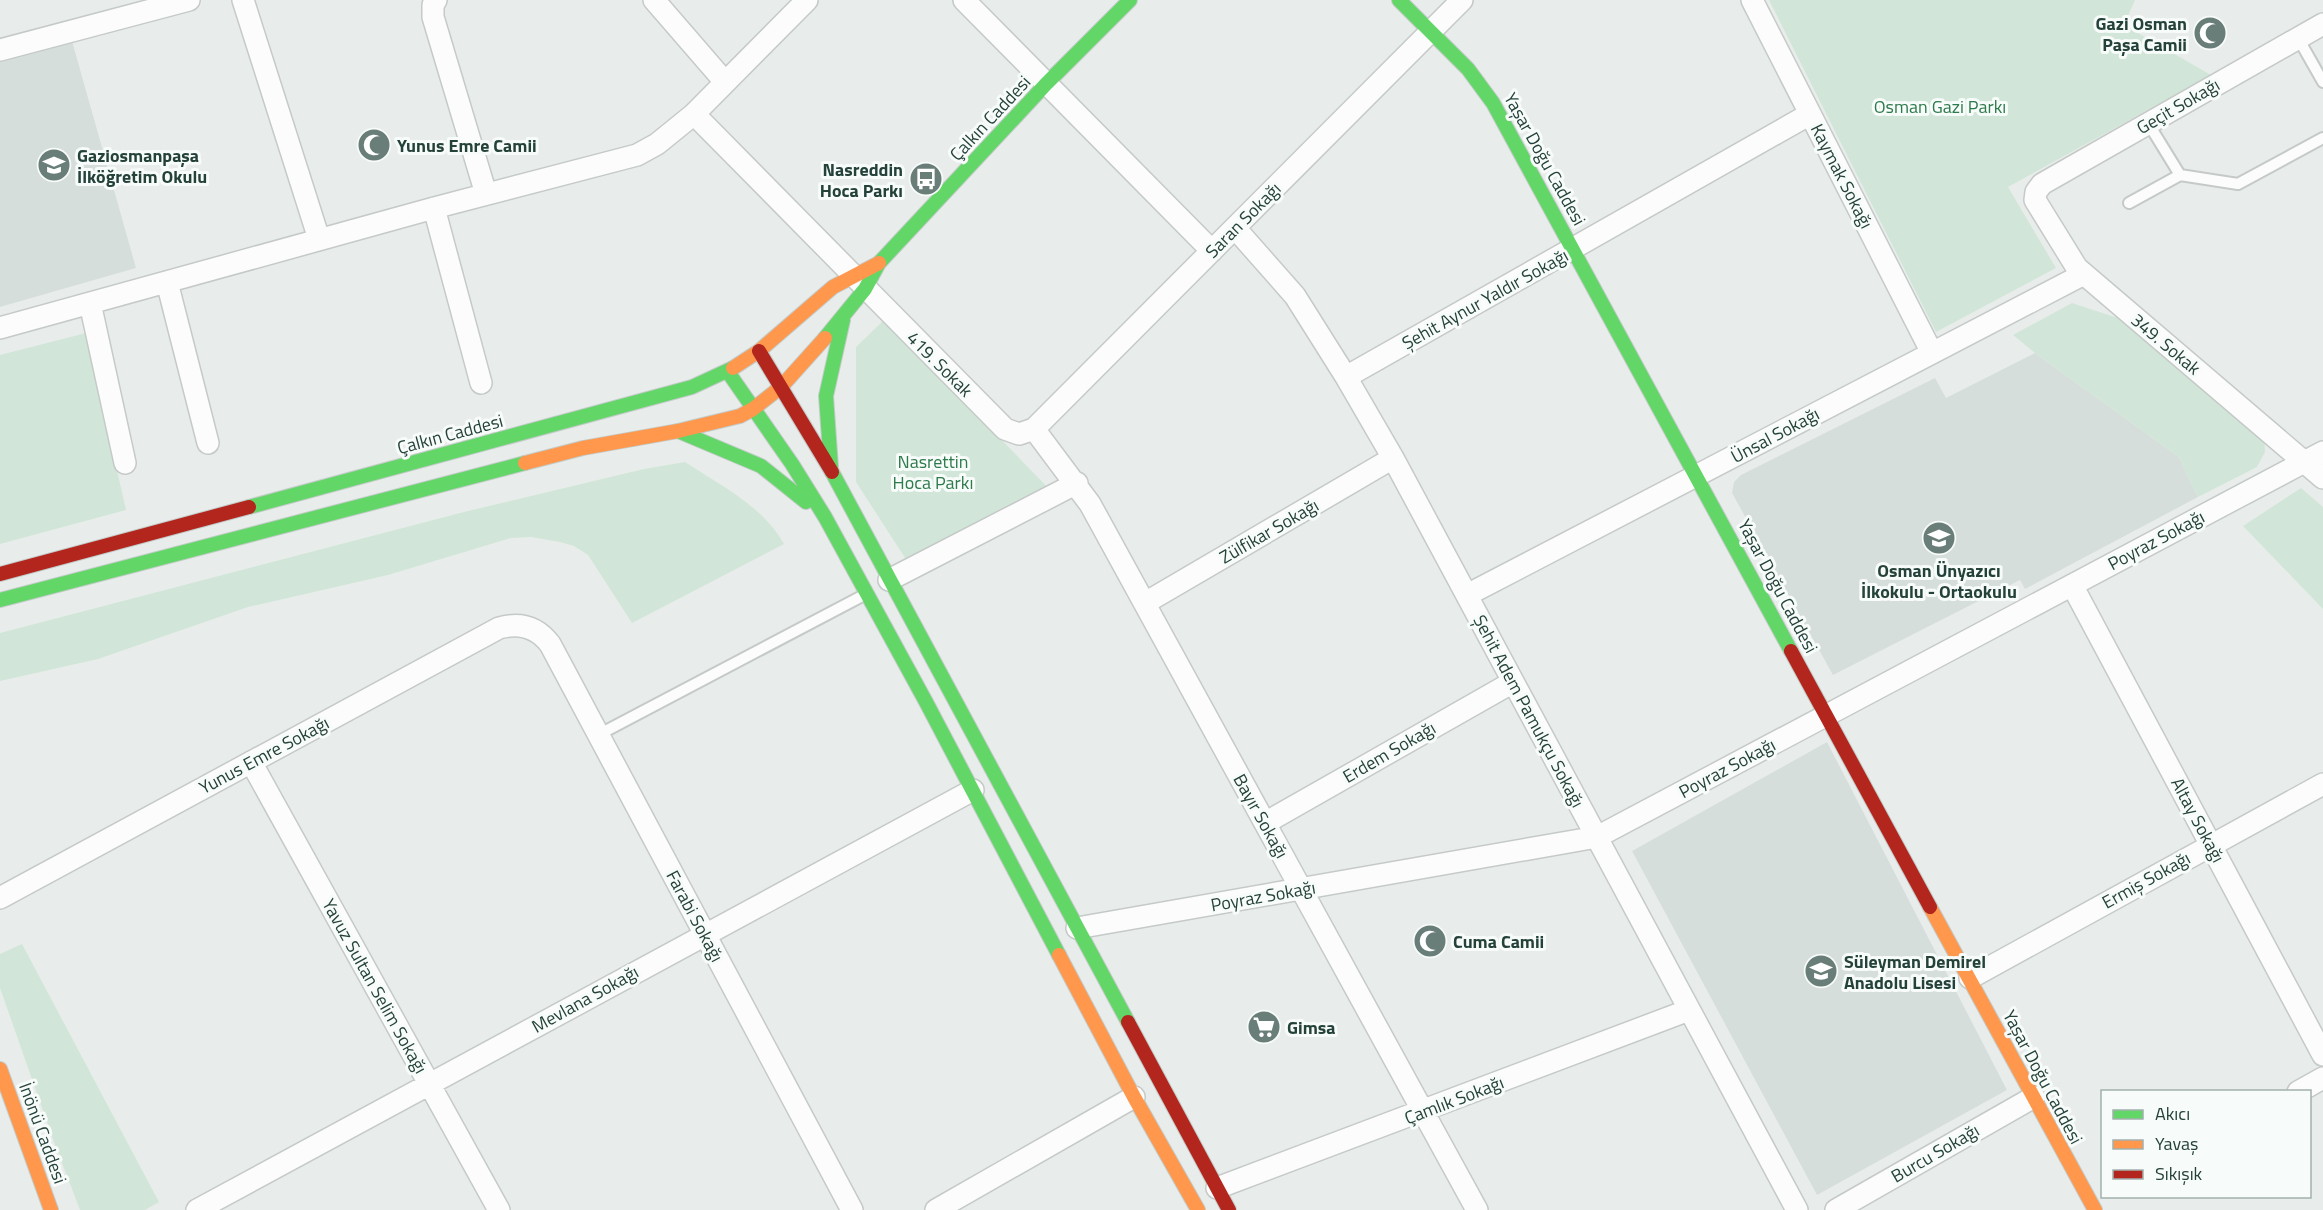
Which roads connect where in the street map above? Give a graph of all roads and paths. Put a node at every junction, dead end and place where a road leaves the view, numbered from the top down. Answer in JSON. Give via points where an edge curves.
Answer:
{"nodes":[{"id":1,"x":189,"y":0,"type":"edge"},
{"id":2,"x":243,"y":0,"type":"edge"},
{"id":3,"x":654,"y":0,"type":"edge"},
{"id":4,"x":807,"y":0,"type":"edge"},
{"id":5,"x":964,"y":0,"type":"edge"},
{"id":6,"x":1130,"y":0,"type":"edge"},
{"id":7,"x":1399,"y":0,"type":"edge"},
{"id":8,"x":1462,"y":0,"type":"edge"},
{"id":9,"x":1752,"y":0,"type":"edge"},
{"id":10,"x":433,"y":2,"type":"edge"},
{"id":11,"x":2323,"y":24,"type":"edge"},
{"id":12,"x":1431,"y":31,"type":"junction"},
{"id":13,"x":2298,"y":38,"type":"junction"},
{"id":14,"x":0,"y":50,"type":"edge"},
{"id":15,"x":725,"y":82,"type":"junction"},
{"id":16,"x":2323,"y":82,"type":"edge"},
{"id":17,"x":1046,"y":84,"type":"junction"},
{"id":18,"x":694,"y":114,"type":"junction"},
{"id":19,"x":1810,"y":114,"type":"junction"},
{"id":20,"x":2148,"y":123,"type":"junction"},
{"id":21,"x":2323,"y":138,"type":"edge"},
{"id":22,"x":2180,"y":175,"type":"junction"},
{"id":23,"x":2036,"y":192,"type":"joint"},
{"id":24,"x":486,"y":194,"type":"junction"},
{"id":25,"x":2129,"y":203,"type":"dead end"},
{"id":26,"x":434,"y":208,"type":"junction"},
{"id":27,"x":1234,"y":228,"type":"junction"},
{"id":28,"x":319,"y":239,"type":"junction"},
{"id":29,"x":1575,"y":249,"type":"junction"},
{"id":30,"x":1212,"y":251,"type":"junction"},
{"id":31,"x":2084,"y":274,"type":"junction"},
{"id":32,"x":167,"y":282,"type":"junction"},
{"id":33,"x":859,"y":282,"type":"junction"},
{"id":34,"x":90,"y":303,"type":"junction"},
{"id":35,"x":843,"y":318,"type":"junction"},
{"id":36,"x":0,"y":328,"type":"edge"},
{"id":37,"x":759,"y":351,"type":"junction"},
{"id":38,"x":1932,"y":353,"type":"junction"},
{"id":39,"x":728,"y":372,"type":"junction"},
{"id":40,"x":1347,"y":377,"type":"junction"},
{"id":41,"x":481,"y":383,"type":"dead end"},
{"id":42,"x":781,"y":387,"type":"junction"},
{"id":43,"x":753,"y":409,"type":"junction"},
{"id":44,"x":678,"y":431,"type":"junction"},
{"id":45,"x":1027,"y":431,"type":"junction"},
{"id":46,"x":208,"y":443,"type":"dead end"},
{"id":47,"x":2323,"y":452,"type":"edge"},
{"id":48,"x":1393,"y":458,"type":"junction"},
{"id":49,"x":2304,"y":462,"type":"junction"},
{"id":50,"x":125,"y":463,"type":"dead end"},
{"id":51,"x":832,"y":472,"type":"junction"},
{"id":52,"x":1697,"y":475,"type":"junction"},
{"id":53,"x":2323,"y":478,"type":"edge"},
{"id":54,"x":1077,"y":483,"type":"junction"},
{"id":55,"x":825,"y":517,"type":"junction"},
{"id":56,"x":0,"y":574,"type":"edge"},
{"id":57,"x":889,"y":580,"type":"junction"},
{"id":58,"x":2072,"y":585,"type":"junction"},
{"id":59,"x":867,"y":593,"type":"junction"},
{"id":60,"x":1467,"y":595,"type":"junction"},
{"id":61,"x":0,"y":600,"type":"edge"},
{"id":62,"x":1145,"y":603,"type":"junction"},
{"id":63,"x":531,"y":628,"type":"joint"},
{"id":64,"x":1513,"y":682,"type":"junction"},
{"id":65,"x":1827,"y":715,"type":"junction"},
{"id":66,"x":598,"y":735,"type":"junction"},
{"id":67,"x":252,"y":762,"type":"junction"},
{"id":68,"x":2323,"y":783,"type":"edge"},
{"id":69,"x":973,"y":790,"type":"junction"},
{"id":70,"x":1265,"y":823,"type":"junction"},
{"id":71,"x":1597,"y":837,"type":"junction"},
{"id":72,"x":2211,"y":844,"type":"junction"},
{"id":73,"x":1301,"y":889,"type":"junction"},
{"id":74,"x":0,"y":898,"type":"edge"},
{"id":75,"x":1077,"y":927,"type":"junction"},
{"id":76,"x":704,"y":934,"type":"junction"},
{"id":77,"x":1970,"y":978,"type":"junction"},
{"id":78,"x":1689,"y":1010,"type":"junction"},
{"id":79,"x":2323,"y":1055,"type":"edge"},
{"id":80,"x":0,"y":1069,"type":"edge"},
{"id":81,"x":2323,"y":1078,"type":"edge"},
{"id":82,"x":429,"y":1084,"type":"junction"},
{"id":83,"x":2302,"y":1090,"type":"edge"},
{"id":84,"x":1134,"y":1097,"type":"junction"},
{"id":85,"x":2034,"y":1097,"type":"junction"},
{"id":86,"x":1423,"y":1112,"type":"junction"},
{"id":87,"x":1217,"y":1188,"type":"junction"},
{"id":88,"x":2096,"y":1202,"type":"edge"},
{"id":89,"x":51,"y":1210,"type":"edge"},
{"id":90,"x":197,"y":1210,"type":"edge"},
{"id":91,"x":499,"y":1210,"type":"edge"},
{"id":92,"x":852,"y":1210,"type":"edge"},
{"id":93,"x":936,"y":1210,"type":"edge"},
{"id":94,"x":1198,"y":1210,"type":"edge"},
{"id":95,"x":1229,"y":1210,"type":"edge"},
{"id":96,"x":1477,"y":1210,"type":"edge"},
{"id":97,"x":1797,"y":1210,"type":"edge"},
{"id":98,"x":1836,"y":1210,"type":"edge"}],
"edges":[{"from":1,"to":14,"type":"street"},
{"from":2,"to":28,"type":"street"},
{"from":3,"to":15,"type":"street"},
{"from":4,"to":15,"type":"street"},
{"from":5,"to":17,"type":"street"},
{"from":6,"to":17,"type":"main road","name":"Çalkın Caddesi"},
{"from":7,"to":12,"type":"main road","name":"Yaşar Doğu Caddesi"},
{"from":8,"to":12,"type":"street","name":"Saran Sokağı"},
{"from":9,"to":19,"type":"street","name":"Kaymak Sokağı"},
{"from":10,"to":24,"type":"street","via":[[433,17]]},
{"from":11,"to":13,"type":"street","name":"Geçit Sokağı"},
{"from":12,"to":27,"type":"street","name":"Saran Sokağı"},
{"from":12,"to":29,"type":"main road","name":"Yaşar Doğu Caddesi","via":[[1488,94]]},
{"from":13,"to":16,"type":"lane"},
{"from":13,"to":20,"type":"street","name":"Geçit Sokağı"},
{"from":15,"to":18,"type":"street"},
{"from":17,"to":30,"type":"street"},
{"from":17,"to":33,"type":"main road","name":"Çalkın Caddesi"},
{"from":18,"to":24,"type":"street","via":[[637,155]]},
{"from":18,"to":33,"type":"street","name":"419. Sokak"},
{"from":19,"to":29,"type":"street","name":"Şehit Aynur Yaldır Sokağı"},
{"from":19,"to":38,"type":"street","name":"Kaymak Sokağı"},
{"from":20,"to":22,"type":"lane"},
{"from":20,"to":23,"type":"street","name":"Geçit Sokağı","via":[[2042,184]]},
{"from":21,"to":22,"type":"lane","via":[[2238,184]]},
{"from":22,"to":25,"type":"lane"},
{"from":23,"to":31,"type":"street","name":"349. Sokak","via":[[2035,201]]},
{"from":24,"to":26,"type":"street"},
{"from":26,"to":28,"type":"street"},
{"from":26,"to":41,"type":"street"},
{"from":27,"to":30,"type":"street","name":"Saran Sokağı"},
{"from":27,"to":40,"type":"street","name":"Şehit Adem Pamukçu Sokağı","via":[[1290,289]]},
{"from":28,"to":32,"type":"street"},
{"from":29,"to":40,"type":"street","name":"Şehit Aynur Yaldır Sokağı"},
{"from":29,"to":52,"type":"main road","name":"Yaşar Doğu Caddesi"},
{"from":30,"to":45,"type":"street","name":"Saran Sokağı"},
{"from":31,"to":38,"type":"street","name":"Ünsal Sokağı"},
{"from":31,"to":49,"type":"street","name":"349. Sokak"},
{"from":32,"to":34,"type":"street"},
{"from":32,"to":46,"type":"street"},
{"from":33,"to":35,"type":"main road","name":"Çalkın Caddesi"},
{"from":33,"to":37,"type":"main road","name":"Çalkın Caddesi","via":[[833,287]]},
{"from":33,"to":45,"type":"street","name":"419. Sokak","via":[[1005,429]]},
{"from":34,"to":36,"type":"street"},
{"from":34,"to":50,"type":"street"},
{"from":35,"to":42,"type":"main road","name":"Çalkın Caddesi"},
{"from":35,"to":51,"type":"main road","name":"Çalkın Caddesi","via":[[826,396]]},
{"from":37,"to":39,"type":"main road","name":"Çalkın Caddesi"},
{"from":37,"to":42,"type":"main road"},
{"from":38,"to":52,"type":"street","name":"Ünsal Sokağı"},
{"from":39,"to":43,"type":"main road"},
{"from":39,"to":56,"type":"main road","name":"Çalkın Caddesi","via":[[692,387],[624,406]]},
{"from":40,"to":48,"type":"street","name":"Şehit Adem Pamukçu Sokağı"},
{"from":42,"to":43,"type":"main road","name":"Çalkın Caddesi"},
{"from":42,"to":51,"type":"main road"},
{"from":43,"to":44,"type":"main road","name":"Çalkın Caddesi","via":[[740,416]]},
{"from":43,"to":55,"type":"main road"},
{"from":44,"to":55,"type":"main road","via":[[761,466]]},
{"from":44,"to":61,"type":"main road","name":"Çalkın Caddesi","via":[[572,451]]},
{"from":45,"to":54,"type":"street","name":"Bayır Sokağı"},
{"from":47,"to":49,"type":"street","name":"Poyraz Sokağı"},
{"from":48,"to":60,"type":"street","name":"Şehit Adem Pamukçu Sokağı"},
{"from":48,"to":62,"type":"street","name":"Zülfikar Sokağı"},
{"from":49,"to":53,"type":"street","name":"349. Sokak"},
{"from":49,"to":58,"type":"street","name":"Poyraz Sokağı"},
{"from":51,"to":57,"type":"main road"},
{"from":52,"to":60,"type":"street","name":"Ünsal Sokağı"},
{"from":52,"to":65,"type":"main road","name":"Yaşar Doğu Caddesi"},
{"from":54,"to":57,"type":"street"},
{"from":54,"to":62,"type":"street","name":"Bayır Sokağı"},
{"from":55,"to":59,"type":"main road"},
{"from":57,"to":75,"type":"main road"},
{"from":58,"to":65,"type":"street","name":"Poyraz Sokağı"},
{"from":58,"to":72,"type":"street","name":"Altay Sokağı"},
{"from":59,"to":66,"type":"lane"},
{"from":59,"to":69,"type":"main road"},
{"from":60,"to":64,"type":"street","name":"Şehit Adem Pamukçu Sokağı"},
{"from":62,"to":70,"type":"street","name":"Bayır Sokağı"},
{"from":63,"to":66,"type":"street","name":"Farabi Sokağı","via":[[550,645]]},
{"from":63,"to":67,"type":"street","name":"Yunus Emre Sokağı","via":[[500,628]]},
{"from":64,"to":70,"type":"street","name":"Erdem Sokağı"},
{"from":64,"to":71,"type":"street","name":"Şehit Adem Pamukçu Sokağı"},
{"from":65,"to":71,"type":"street","name":"Poyraz Sokağı"},
{"from":65,"to":77,"type":"main road","name":"Yaşar Doğu Caddesi"},
{"from":66,"to":76,"type":"street","name":"Farabi Sokağı"},
{"from":67,"to":74,"type":"street","name":"Yunus Emre Sokağı"},
{"from":67,"to":82,"type":"street","name":"Yavuz Sultan Selim Sokağı"},
{"from":68,"to":72,"type":"street","name":"Ermiş Sokağı"},
{"from":69,"to":76,"type":"street","name":"Mevlana Sokağı"},
{"from":69,"to":84,"type":"main road"},
{"from":70,"to":73,"type":"street","name":"Bayır Sokağı"},
{"from":71,"to":73,"type":"street","name":"Poyraz Sokağı"},
{"from":71,"to":78,"type":"street","name":"Şehit Adem Pamukçu Sokağı"},
{"from":72,"to":77,"type":"street","name":"Ermiş Sokağı"},
{"from":72,"to":79,"type":"street","name":"Altay Sokağı"},
{"from":73,"to":75,"type":"street","name":"Poyraz Sokağı"},
{"from":73,"to":86,"type":"street","name":"Bayır Sokağı"},
{"from":75,"to":87,"type":"main road"},
{"from":76,"to":82,"type":"street","name":"Mevlana Sokağı"},
{"from":76,"to":92,"type":"street","name":"Farabi Sokağı"},
{"from":77,"to":85,"type":"main road","name":"Yaşar Doğu Caddesi"},
{"from":78,"to":86,"type":"street","name":"Çamlık Sokağı"},
{"from":78,"to":97,"type":"street","name":"Şehit Adem Pamukçu Sokağı"},
{"from":80,"to":89,"type":"main road","name":"İnönü Caddesi"},
{"from":81,"to":83,"type":"street"},
{"from":82,"to":90,"type":"street","name":"Mevlana Sokağı"},
{"from":82,"to":91,"type":"street","name":"Yavuz Sultan Selim Sokağı"},
{"from":84,"to":93,"type":"street"},
{"from":84,"to":94,"type":"main road"},
{"from":85,"to":88,"type":"main road","name":"Yaşar Doğu Caddesi"},
{"from":85,"to":98,"type":"street","name":"Burcu Sokağı"},
{"from":86,"to":87,"type":"street","name":"Çamlık Sokağı"},
{"from":86,"to":96,"type":"street","name":"Bayır Sokağı"},
{"from":87,"to":95,"type":"main road"}]}
